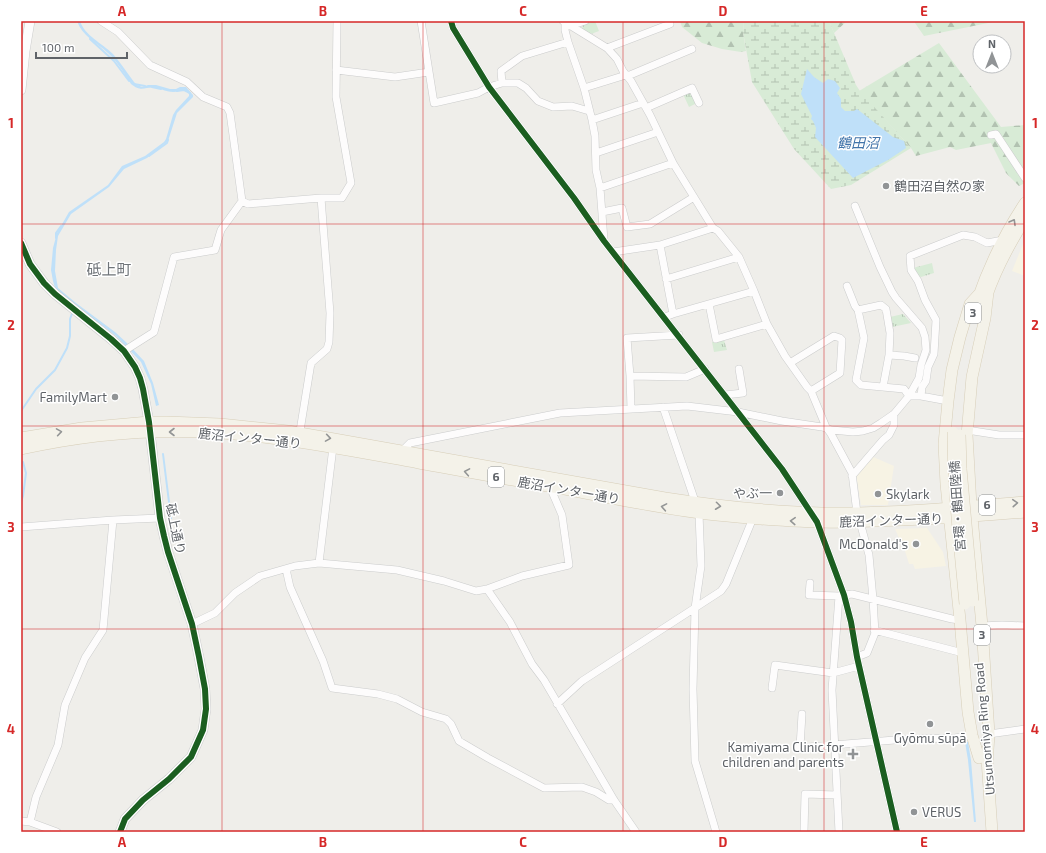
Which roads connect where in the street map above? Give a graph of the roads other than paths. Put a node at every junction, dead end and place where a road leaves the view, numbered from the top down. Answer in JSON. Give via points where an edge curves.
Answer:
{"nodes":[{"id":1,"x":30,"y":21,"type":"edge"},
{"id":2,"x":101,"y":21,"type":"edge"},
{"id":3,"x":337,"y":21,"type":"edge"},
{"id":4,"x":421,"y":21,"type":"edge"},
{"id":5,"x":450,"y":21,"type":"edge"},
{"id":6,"x":586,"y":21,"type":"edge"},
{"id":7,"x":669,"y":21,"type":"edge"},
{"id":8,"x":566,"y":23,"type":"edge"},
{"id":9,"x":568,"y":42,"type":"junction"},
{"id":10,"x":607,"y":48,"type":"junction"},
{"id":11,"x":692,"y":49,"type":"dead end"},
{"id":12,"x":336,"y":70,"type":"junction"},
{"id":13,"x":429,"y":72,"type":"junction"},
{"id":14,"x":626,"y":75,"type":"junction"},
{"id":15,"x":502,"y":83,"type":"junction"},
{"id":16,"x":489,"y":87,"type":"junction"},
{"id":17,"x":584,"y":88,"type":"junction"},
{"id":18,"x":21,"y":90,"type":"edge"},
{"id":19,"x":699,"y":103,"type":"dead end"},
{"id":20,"x":644,"y":105,"type":"junction"},
{"id":21,"x":590,"y":111,"type":"junction"},
{"id":22,"x":592,"y":120,"type":"junction"},
{"id":23,"x":658,"y":132,"type":"junction"},
{"id":24,"x":991,"y":135,"type":"dead end"},
{"id":25,"x":596,"y":153,"type":"junction"},
{"id":26,"x":673,"y":163,"type":"junction"},
{"id":27,"x":1025,"y":178,"type":"edge"},
{"id":28,"x":600,"y":188,"type":"junction"},
{"id":29,"x":694,"y":197,"type":"junction"},
{"id":30,"x":322,"y":198,"type":"junction"},
{"id":31,"x":242,"y":201,"type":"junction"},
{"id":32,"x":1025,"y":202,"type":"edge"},
{"id":33,"x":855,"y":206,"type":"dead end"},
{"id":34,"x":602,"y":212,"type":"junction"},
{"id":35,"x":1025,"y":219,"type":"edge"},
{"id":36,"x":713,"y":228,"type":"junction"},
{"id":37,"x":1003,"y":240,"type":"junction"},
{"id":38,"x":604,"y":241,"type":"junction"},
{"id":39,"x":21,"y":243,"type":"edge"},
{"id":40,"x":660,"y":245,"type":"junction"},
{"id":41,"x":613,"y":252,"type":"junction"},
{"id":42,"x":738,"y":257,"type":"junction"},
{"id":43,"x":666,"y":279,"type":"junction"},
{"id":44,"x":847,"y":286,"type":"dead end"},
{"id":45,"x":754,"y":291,"type":"junction"},
{"id":46,"x":984,"y":293,"type":"junction"},
{"id":47,"x":709,"y":304,"type":"junction"},
{"id":48,"x":858,"y":310,"type":"junction"},
{"id":49,"x":673,"y":314,"type":"junction"},
{"id":50,"x":665,"y":317,"type":"junction"},
{"id":51,"x":767,"y":324,"type":"junction"},
{"id":52,"x":679,"y":335,"type":"junction"},
{"id":53,"x":124,"y":351,"type":"junction"},
{"id":54,"x":889,"y":355,"type":"junction"},
{"id":55,"x":915,"y":358,"type":"dead end"},
{"id":56,"x":790,"y":362,"type":"junction"},
{"id":57,"x":705,"y":369,"type":"junction"},
{"id":58,"x":739,"y":369,"type":"dead end"},
{"id":59,"x":630,"y":376,"type":"junction"},
{"id":60,"x":883,"y":387,"type":"junction"},
{"id":61,"x":811,"y":391,"type":"junction"},
{"id":62,"x":725,"y":395,"type":"junction"},
{"id":63,"x":908,"y":396,"type":"junction"},
{"id":64,"x":921,"y":396,"type":"junction"},
{"id":65,"x":948,"y":401,"type":"junction"},
{"id":66,"x":663,"y":407,"type":"junction"},
{"id":67,"x":631,"y":409,"type":"junction"},
{"id":68,"x":738,"y":412,"type":"junction"},
{"id":69,"x":894,"y":414,"type":"junction"},
{"id":70,"x":150,"y":427,"type":"junction"},
{"id":71,"x":827,"y":428,"type":"junction"},
{"id":72,"x":960,"y":432,"type":"junction"},
{"id":73,"x":1025,"y":435,"type":"edge"},
{"id":74,"x":21,"y":438,"type":"edge"},
{"id":75,"x":299,"y":438,"type":"junction"},
{"id":76,"x":333,"y":448,"type":"junction"},
{"id":77,"x":21,"y":449,"type":"edge"},
{"id":78,"x":400,"y":456,"type":"junction"},
{"id":79,"x":852,"y":476,"type":"junction"},
{"id":80,"x":550,"y":482,"type":"junction"},
{"id":81,"x":1025,"y":502,"type":"edge"},
{"id":82,"x":697,"y":508,"type":"junction"},
{"id":83,"x":971,"y":511,"type":"junction"},
{"id":84,"x":1025,"y":512,"type":"edge"},
{"id":85,"x":949,"y":513,"type":"junction"},
{"id":86,"x":859,"y":517,"type":"junction"},
{"id":87,"x":160,"y":518,"type":"junction"},
{"id":88,"x":753,"y":518,"type":"junction"},
{"id":89,"x":814,"y":518,"type":"junction"},
{"id":90,"x":113,"y":520,"type":"junction"},
{"id":91,"x":21,"y":527,"type":"edge"},
{"id":92,"x":319,"y":563,"type":"junction"},
{"id":93,"x":286,"y":568,"type":"junction"},
{"id":94,"x":810,"y":583,"type":"dead end"},
{"id":95,"x":487,"y":589,"type":"junction"},
{"id":96,"x":842,"y":596,"type":"junction"},
{"id":97,"x":873,"y":599,"type":"junction"},
{"id":98,"x":969,"y":602,"type":"joint"},
{"id":99,"x":695,"y":608,"type":"junction"},
{"id":100,"x":960,"y":620,"type":"junction"},
{"id":101,"x":192,"y":624,"type":"junction"},
{"id":102,"x":982,"y":626,"type":"junction"},
{"id":103,"x":1025,"y":626,"type":"edge"},
{"id":104,"x":874,"y":630,"type":"junction"},
{"id":105,"x":963,"y":653,"type":"junction"},
{"id":106,"x":857,"y":657,"type":"junction"},
{"id":107,"x":859,"y":666,"type":"junction"},
{"id":108,"x":833,"y":673,"type":"junction"},
{"id":109,"x":772,"y":688,"type":"dead end"},
{"id":110,"x":557,"y":704,"type":"junction"},
{"id":111,"x":802,"y":714,"type":"dead end"},
{"id":112,"x":1025,"y":729,"type":"edge"},
{"id":113,"x":989,"y":734,"type":"junction"},
{"id":114,"x":972,"y":735,"type":"junction"},
{"id":115,"x":876,"y":742,"type":"junction"},
{"id":116,"x":834,"y":744,"type":"junction"},
{"id":117,"x":983,"y":762,"type":"junction"},
{"id":118,"x":837,"y":795,"type":"junction"},
{"id":119,"x":614,"y":800,"type":"junction"},
{"id":120,"x":21,"y":821,"type":"edge"},
{"id":121,"x":30,"y":822,"type":"junction"},
{"id":122,"x":57,"y":832,"type":"edge"},
{"id":123,"x":120,"y":832,"type":"edge"},
{"id":124,"x":636,"y":832,"type":"edge"},
{"id":125,"x":716,"y":832,"type":"edge"},
{"id":126,"x":804,"y":832,"type":"edge"},
{"id":127,"x":839,"y":832,"type":"edge"},
{"id":128,"x":897,"y":832,"type":"edge"},
{"id":129,"x":985,"y":832,"type":"edge"},
{"id":130,"x":992,"y":832,"type":"edge"}],
"edges":[{"from":1,"to":18,"type":"street"},
{"from":2,"to":31,"type":"street","via":[[118,32],[150,64],[187,82],[203,97],[227,108],[230,113]]},
{"from":3,"to":12,"type":"street"},
{"from":4,"to":13,"type":"street"},
{"from":5,"to":16,"type":"street"},
{"from":6,"to":8,"type":"street"},
{"from":7,"to":10,"type":"street","via":[[670,24]]},
{"from":8,"to":9,"type":"street"},
{"from":8,"to":10,"type":"street"},
{"from":9,"to":15,"type":"street","via":[[522,56],[501,71]]},
{"from":9,"to":17,"type":"street"},
{"from":10,"to":14,"type":"street"},
{"from":11,"to":14,"type":"street"},
{"from":12,"to":13,"type":"street","via":[[395,77]]},
{"from":12,"to":30,"type":"street","via":[[336,97],[351,183],[342,198]]},
{"from":13,"to":16,"type":"street","via":[[434,103],[478,93]]},
{"from":14,"to":17,"type":"street"},
{"from":14,"to":20,"type":"street"},
{"from":15,"to":16,"type":"street"},
{"from":15,"to":21,"type":"street","via":[[518,83],[538,101],[552,107],[572,106]]},
{"from":16,"to":38,"type":"street"},
{"from":17,"to":21,"type":"street"},
{"from":19,"to":20,"type":"street","via":[[692,88]]},
{"from":20,"to":22,"type":"street"},
{"from":20,"to":23,"type":"street"},
{"from":21,"to":22,"type":"street"},
{"from":22,"to":25,"type":"street"},
{"from":23,"to":25,"type":"street"},
{"from":23,"to":26,"type":"street"},
{"from":24,"to":27,"type":"street","via":[[996,134]]},
{"from":25,"to":28,"type":"street"},
{"from":26,"to":28,"type":"street"},
{"from":26,"to":29,"type":"street"},
{"from":28,"to":34,"type":"street"},
{"from":29,"to":34,"type":"street","via":[[650,224],[626,227],[622,208]]},
{"from":29,"to":36,"type":"street"},
{"from":30,"to":31,"type":"street","via":[[248,204]]},
{"from":30,"to":75,"type":"street","via":[[330,313],[329,342],[327,349],[311,363]]},
{"from":31,"to":53,"type":"street","via":[[221,230],[215,250],[174,257],[154,332]]},
{"from":37,"to":32,"type":"main road","number":"3","one_way":true},
{"from":33,"to":63,"type":"street","via":[[892,292],[922,328],[925,336],[926,350],[919,378]]},
{"from":34,"to":38,"type":"street"},
{"from":35,"to":46,"type":"main road","number":"3"},
{"from":36,"to":40,"type":"street"},
{"from":36,"to":42,"type":"street"},
{"from":37,"to":46,"type":"main road","number":"3","via":[[992,262]]},
{"from":37,"to":64,"type":"street","via":[[987,243],[976,237],[963,235],[910,256],[911,270],[936,320],[934,354]]},
{"from":38,"to":41,"type":"street"},
{"from":39,"to":53,"type":"street","name":"砥上通り","via":[[30,264],[44,283]]},
{"from":40,"to":41,"type":"street"},
{"from":40,"to":43,"type":"street"},
{"from":41,"to":50,"type":"street"},
{"from":42,"to":43,"type":"street"},
{"from":42,"to":45,"type":"street"},
{"from":43,"to":49,"type":"street"},
{"from":44,"to":48,"type":"street"},
{"from":45,"to":47,"type":"street"},
{"from":45,"to":51,"type":"street"},
{"from":46,"to":65,"type":"main road","number":"3","via":[[970,304],[952,370]]},
{"from":46,"to":72,"type":"main road","number":"3","via":[[965,375]]},
{"from":47,"to":49,"type":"street"},
{"from":47,"to":51,"type":"street","via":[[716,339]]},
{"from":48,"to":54,"type":"street","via":[[881,305],[886,309],[890,333]]},
{"from":48,"to":60,"type":"street","via":[[864,338],[856,380],[861,385]]},
{"from":49,"to":50,"type":"street"},
{"from":50,"to":52,"type":"street"},
{"from":51,"to":56,"type":"street"},
{"from":52,"to":57,"type":"street"},
{"from":52,"to":59,"type":"street","via":[[627,338]]},
{"from":53,"to":70,"type":"street","name":"砥上通り","via":[[140,378]]},
{"from":54,"to":55,"type":"street"},
{"from":54,"to":60,"type":"street"},
{"from":56,"to":61,"type":"street"},
{"from":56,"to":61,"type":"street","via":[[834,336],[842,340],[840,373]]},
{"from":57,"to":59,"type":"street","via":[[686,377]]},
{"from":57,"to":62,"type":"street"},
{"from":58,"to":62,"type":"street","via":[[743,393]]},
{"from":59,"to":67,"type":"street"},
{"from":60,"to":63,"type":"street","via":[[904,389]]},
{"from":61,"to":71,"type":"street"},
{"from":62,"to":68,"type":"street"},
{"from":63,"to":64,"type":"street"},
{"from":63,"to":69,"type":"street"},
{"from":64,"to":65,"type":"street"},
{"from":65,"to":85,"type":"main road","number":"3","via":[[944,444]]},
{"from":66,"to":67,"type":"street"},
{"from":66,"to":68,"type":"street","via":[[687,406]]},
{"from":66,"to":82,"type":"street"},
{"from":67,"to":78,"type":"street","via":[[560,413],[410,443]]},
{"from":68,"to":71,"type":"street"},
{"from":68,"to":89,"type":"street","via":[[782,469]]},
{"from":69,"to":71,"type":"street","via":[[863,432]]},
{"from":69,"to":79,"type":"street","via":[[894,425],[889,435]]},
{"from":74,"to":70,"type":"main road","name":"鹿沼インター通り","number":"6","one_way":true,"via":[[82,428]]},
{"from":70,"to":75,"type":"main road","name":"鹿沼インター通り","number":"6","via":[[166,422],[220,424]]},
{"from":70,"to":77,"type":"main road","name":"鹿沼インター通り","number":"6"},
{"from":70,"to":87,"type":"street","name":"砥上通り"},
{"from":71,"to":79,"type":"street"},
{"from":72,"to":73,"type":"street"},
{"from":72,"to":83,"type":"main road","number":"3","via":[[967,449]]},
{"from":72,"to":98,"type":"main road","name":"宮環・鶴田陸橋","number":"3","bridge":true},
{"from":75,"to":76,"type":"main road","name":"鹿沼インター通り","number":"6"},
{"from":75,"to":78,"type":"main road","name":"鹿沼インター通り","number":"6","one_way":true},
{"from":76,"to":78,"type":"main road","name":"鹿沼インター通り","number":"6"},
{"from":76,"to":92,"type":"street"},
{"from":78,"to":80,"type":"main road","name":"鹿沼インター通り","number":"6"},
{"from":79,"to":86,"type":"street"},
{"from":80,"to":82,"type":"main road","name":"鹿沼インター通り","number":"6"},
{"from":80,"to":95,"type":"street","via":[[562,516],[569,565],[522,576]]},
{"from":83,"to":81,"type":"main road","name":"鹿沼インター通り","number":"6","one_way":true},
{"from":82,"to":88,"type":"main road","name":"鹿沼インター通り","number":"6"},
{"from":82,"to":89,"type":"main road","name":"鹿沼インター通り","number":"6","one_way":true,"via":[[757,510]]},
{"from":82,"to":99,"type":"street","via":[[701,566]]},
{"from":83,"to":84,"type":"main road","name":"鹿沼インター通り","number":"6"},
{"from":83,"to":85,"type":"main road","name":"鹿沼インター通り","number":"6"},
{"from":83,"to":102,"type":"main road","number":"3"},
{"from":85,"to":86,"type":"main road","name":"鹿沼インター通り","number":"6"},
{"from":85,"to":100,"type":"main road","number":"3"},
{"from":86,"to":89,"type":"main road","name":"鹿沼インター通り","number":"6"},
{"from":86,"to":97,"type":"street","via":[[869,555]]},
{"from":87,"to":90,"type":"street"},
{"from":87,"to":101,"type":"street","name":"砥上通り","via":[[168,552]]},
{"from":89,"to":88,"type":"main road","name":"鹿沼インター通り","number":"6","one_way":true},
{"from":88,"to":99,"type":"street","via":[[722,591]]},
{"from":89,"to":96,"type":"street"},
{"from":90,"to":91,"type":"street"},
{"from":90,"to":121,"type":"street","via":[[104,630],[85,658],[65,705],[58,745],[36,798]]},
{"from":92,"to":93,"type":"street"},
{"from":92,"to":95,"type":"street","via":[[397,570],[476,591]]},
{"from":93,"to":101,"type":"street","via":[[260,576],[235,593],[215,613]]},
{"from":93,"to":119,"type":"street","via":[[290,587],[323,661],[332,688],[378,694],[446,719],[458,741],[544,788],[582,787]]},
{"from":94,"to":96,"type":"street","via":[[809,595]]},
{"from":95,"to":110,"type":"street","via":[[510,622]]},
{"from":96,"to":97,"type":"street","via":[[852,594]]},
{"from":96,"to":106,"type":"street","via":[[851,622]]},
{"from":96,"to":108,"type":"street"},
{"from":97,"to":100,"type":"street"},
{"from":97,"to":104,"type":"street"},
{"from":98,"to":117,"type":"main road","name":"Utsunomiya Ring Road","number":"3"},
{"from":99,"to":110,"type":"street","via":[[582,682]]},
{"from":99,"to":125,"type":"street","via":[[694,761]]},
{"from":100,"to":105,"type":"main road","number":"3"},
{"from":101,"to":123,"type":"street","name":"砥上通り","via":[[205,689],[203,730],[191,757],[125,819]]},
{"from":102,"to":103,"type":"street"},
{"from":102,"to":113,"type":"main road","number":"3"},
{"from":104,"to":105,"type":"street"},
{"from":104,"to":106,"type":"street","via":[[867,653]]},
{"from":105,"to":114,"type":"main road","number":"3"},
{"from":106,"to":107,"type":"street"},
{"from":107,"to":108,"type":"street"},
{"from":107,"to":115,"type":"street"},
{"from":108,"to":109,"type":"street","via":[[775,665]]},
{"from":108,"to":116,"type":"street"},
{"from":110,"to":119,"type":"street"},
{"from":111,"to":116,"type":"street","via":[[798,747]]},
{"from":112,"to":113,"type":"street"},
{"from":113,"to":117,"type":"main road","number":"3"},
{"from":114,"to":115,"type":"street"},
{"from":114,"to":117,"type":"main road","number":"3"},
{"from":115,"to":116,"type":"street"},
{"from":115,"to":128,"type":"street"},
{"from":116,"to":118,"type":"street"},
{"from":117,"to":129,"type":"main road","name":"Utsunomiya Ring Road","number":"3"},
{"from":117,"to":130,"type":"main road","name":"Utsunomiya Ring Road","number":"3"},
{"from":118,"to":126,"type":"street","via":[[805,794]]},
{"from":118,"to":127,"type":"street"},
{"from":119,"to":124,"type":"street"},
{"from":120,"to":121,"type":"street"},
{"from":121,"to":122,"type":"street"}]}
